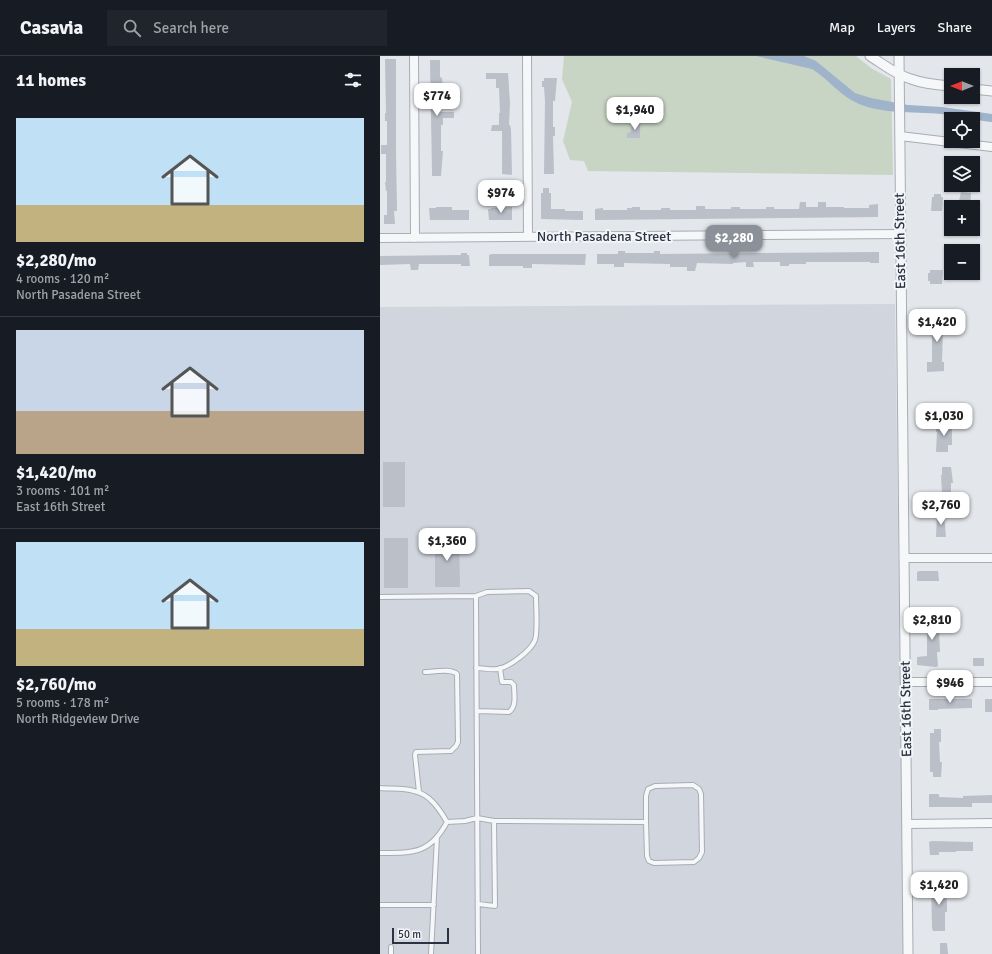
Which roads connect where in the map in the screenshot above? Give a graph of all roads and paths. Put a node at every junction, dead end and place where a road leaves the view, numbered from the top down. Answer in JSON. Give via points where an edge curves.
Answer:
{"nodes":[{"id":1,"x":414,"y":56,"type":"edge"},
{"id":2,"x":527,"y":56,"type":"edge"},
{"id":3,"x":870,"y":56,"type":"edge"},
{"id":4,"x":899,"y":56,"type":"edge"},
{"id":5,"x":900,"y":74,"type":"junction"},
{"id":6,"x":944,"y":85,"type":"edge"},
{"id":7,"x":980,"y":89,"type":"edge"},
{"id":8,"x":992,"y":91,"type":"edge"},
{"id":9,"x":900,"y":136,"type":"junction"},
{"id":10,"x":992,"y":147,"type":"edge"},
{"id":11,"x":900,"y":234,"type":"junction"},
{"id":12,"x":528,"y":237,"type":"junction"},
{"id":13,"x":380,"y":238,"type":"edge"},
{"id":14,"x":415,"y":238,"type":"junction"},
{"id":15,"x":904,"y":558,"type":"junction"},
{"id":16,"x":992,"y":558,"type":"edge"},
{"id":17,"x":476,"y":596,"type":"junction"},
{"id":18,"x":380,"y":597,"type":"edge"},
{"id":19,"x":476,"y":668,"type":"junction"},
{"id":20,"x":500,"y":668,"type":"junction"},
{"id":21,"x":425,"y":672,"type":"dead end"},
{"id":22,"x":905,"y":682,"type":"junction"},
{"id":23,"x":992,"y":682,"type":"edge"},
{"id":24,"x":477,"y":711,"type":"junction"},
{"id":25,"x":380,"y":788,"type":"edge"},
{"id":26,"x":419,"y":792,"type":"junction"},
{"id":27,"x":477,"y":818,"type":"junction"},
{"id":28,"x":494,"y":821,"type":"junction"},
{"id":29,"x":448,"y":822,"type":"junction"},
{"id":30,"x":646,"y":822,"type":"junction"},
{"id":31,"x":992,"y":823,"type":"edge"},
{"id":32,"x":907,"y":824,"type":"junction"},
{"id":33,"x":437,"y":837,"type":"junction"},
{"id":34,"x":380,"y":853,"type":"edge"},
{"id":35,"x":478,"y":904,"type":"junction"},
{"id":36,"x":380,"y":905,"type":"edge"},
{"id":37,"x":434,"y":905,"type":"junction"},
{"id":38,"x":391,"y":947,"type":"dead end"},
{"id":39,"x":392,"y":954,"type":"edge"},
{"id":40,"x":431,"y":954,"type":"edge"},
{"id":41,"x":478,"y":954,"type":"edge"},
{"id":42,"x":908,"y":954,"type":"edge"}],
"edges":[{"from":1,"to":14,"type":"street"},
{"from":2,"to":12,"type":"street"},
{"from":3,"to":5,"type":"street"},
{"from":4,"to":5,"type":"street","name":"East 16th Street"},
{"from":5,"to":6,"type":"street","via":[[930,84]]},
{"from":5,"to":9,"type":"street","name":"East 16th Street"},
{"from":7,"to":8,"type":"street"},
{"from":9,"to":10,"type":"street"},
{"from":9,"to":11,"type":"street","name":"East 16th Street"},
{"from":11,"to":12,"type":"street","name":"North Pasadena Street"},
{"from":11,"to":15,"type":"street","name":"East 16th Street"},
{"from":12,"to":14,"type":"street","name":"North Pasadena Street"},
{"from":13,"to":14,"type":"street","name":"North Pasadena Street"},
{"from":15,"to":16,"type":"street"},
{"from":15,"to":22,"type":"street","name":"East 16th Street"},
{"from":17,"to":18,"type":"lane"},
{"from":17,"to":19,"type":"lane"},
{"from":17,"to":20,"type":"lane","via":[[487,592],[529,591],[536,596],[535,640],[516,660]]},
{"from":19,"to":20,"type":"lane"},
{"from":19,"to":24,"type":"lane"},
{"from":20,"to":24,"type":"lane","via":[[502,682],[511,682],[514,685],[512,710]]},
{"from":21,"to":26,"type":"lane","via":[[450,671],[457,674],[458,742],[451,751],[416,752],[414,755]]},
{"from":22,"to":23,"type":"street"},
{"from":22,"to":32,"type":"street","name":"East 16th Street"},
{"from":24,"to":27,"type":"lane"},
{"from":25,"to":26,"type":"lane"},
{"from":26,"to":29,"type":"lane","via":[[433,802]]},
{"from":27,"to":28,"type":"lane"},
{"from":27,"to":29,"type":"lane"},
{"from":27,"to":35,"type":"lane"},
{"from":28,"to":30,"type":"lane"},
{"from":28,"to":35,"type":"lane","via":[[495,906]]},
{"from":29,"to":33,"type":"lane"},
{"from":30,"to":30,"type":"lane","via":[[648,789],[655,786],[693,785],[699,789],[702,852],[699,858],[694,862],[649,861]]},
{"from":31,"to":32,"type":"street"},
{"from":32,"to":42,"type":"street","name":"East 16th Street"},
{"from":33,"to":34,"type":"lane","via":[[424,848],[410,853]]},
{"from":33,"to":37,"type":"lane"},
{"from":35,"to":41,"type":"lane"},
{"from":36,"to":37,"type":"lane"},
{"from":37,"to":40,"type":"lane"},
{"from":38,"to":39,"type":"lane"}]}
